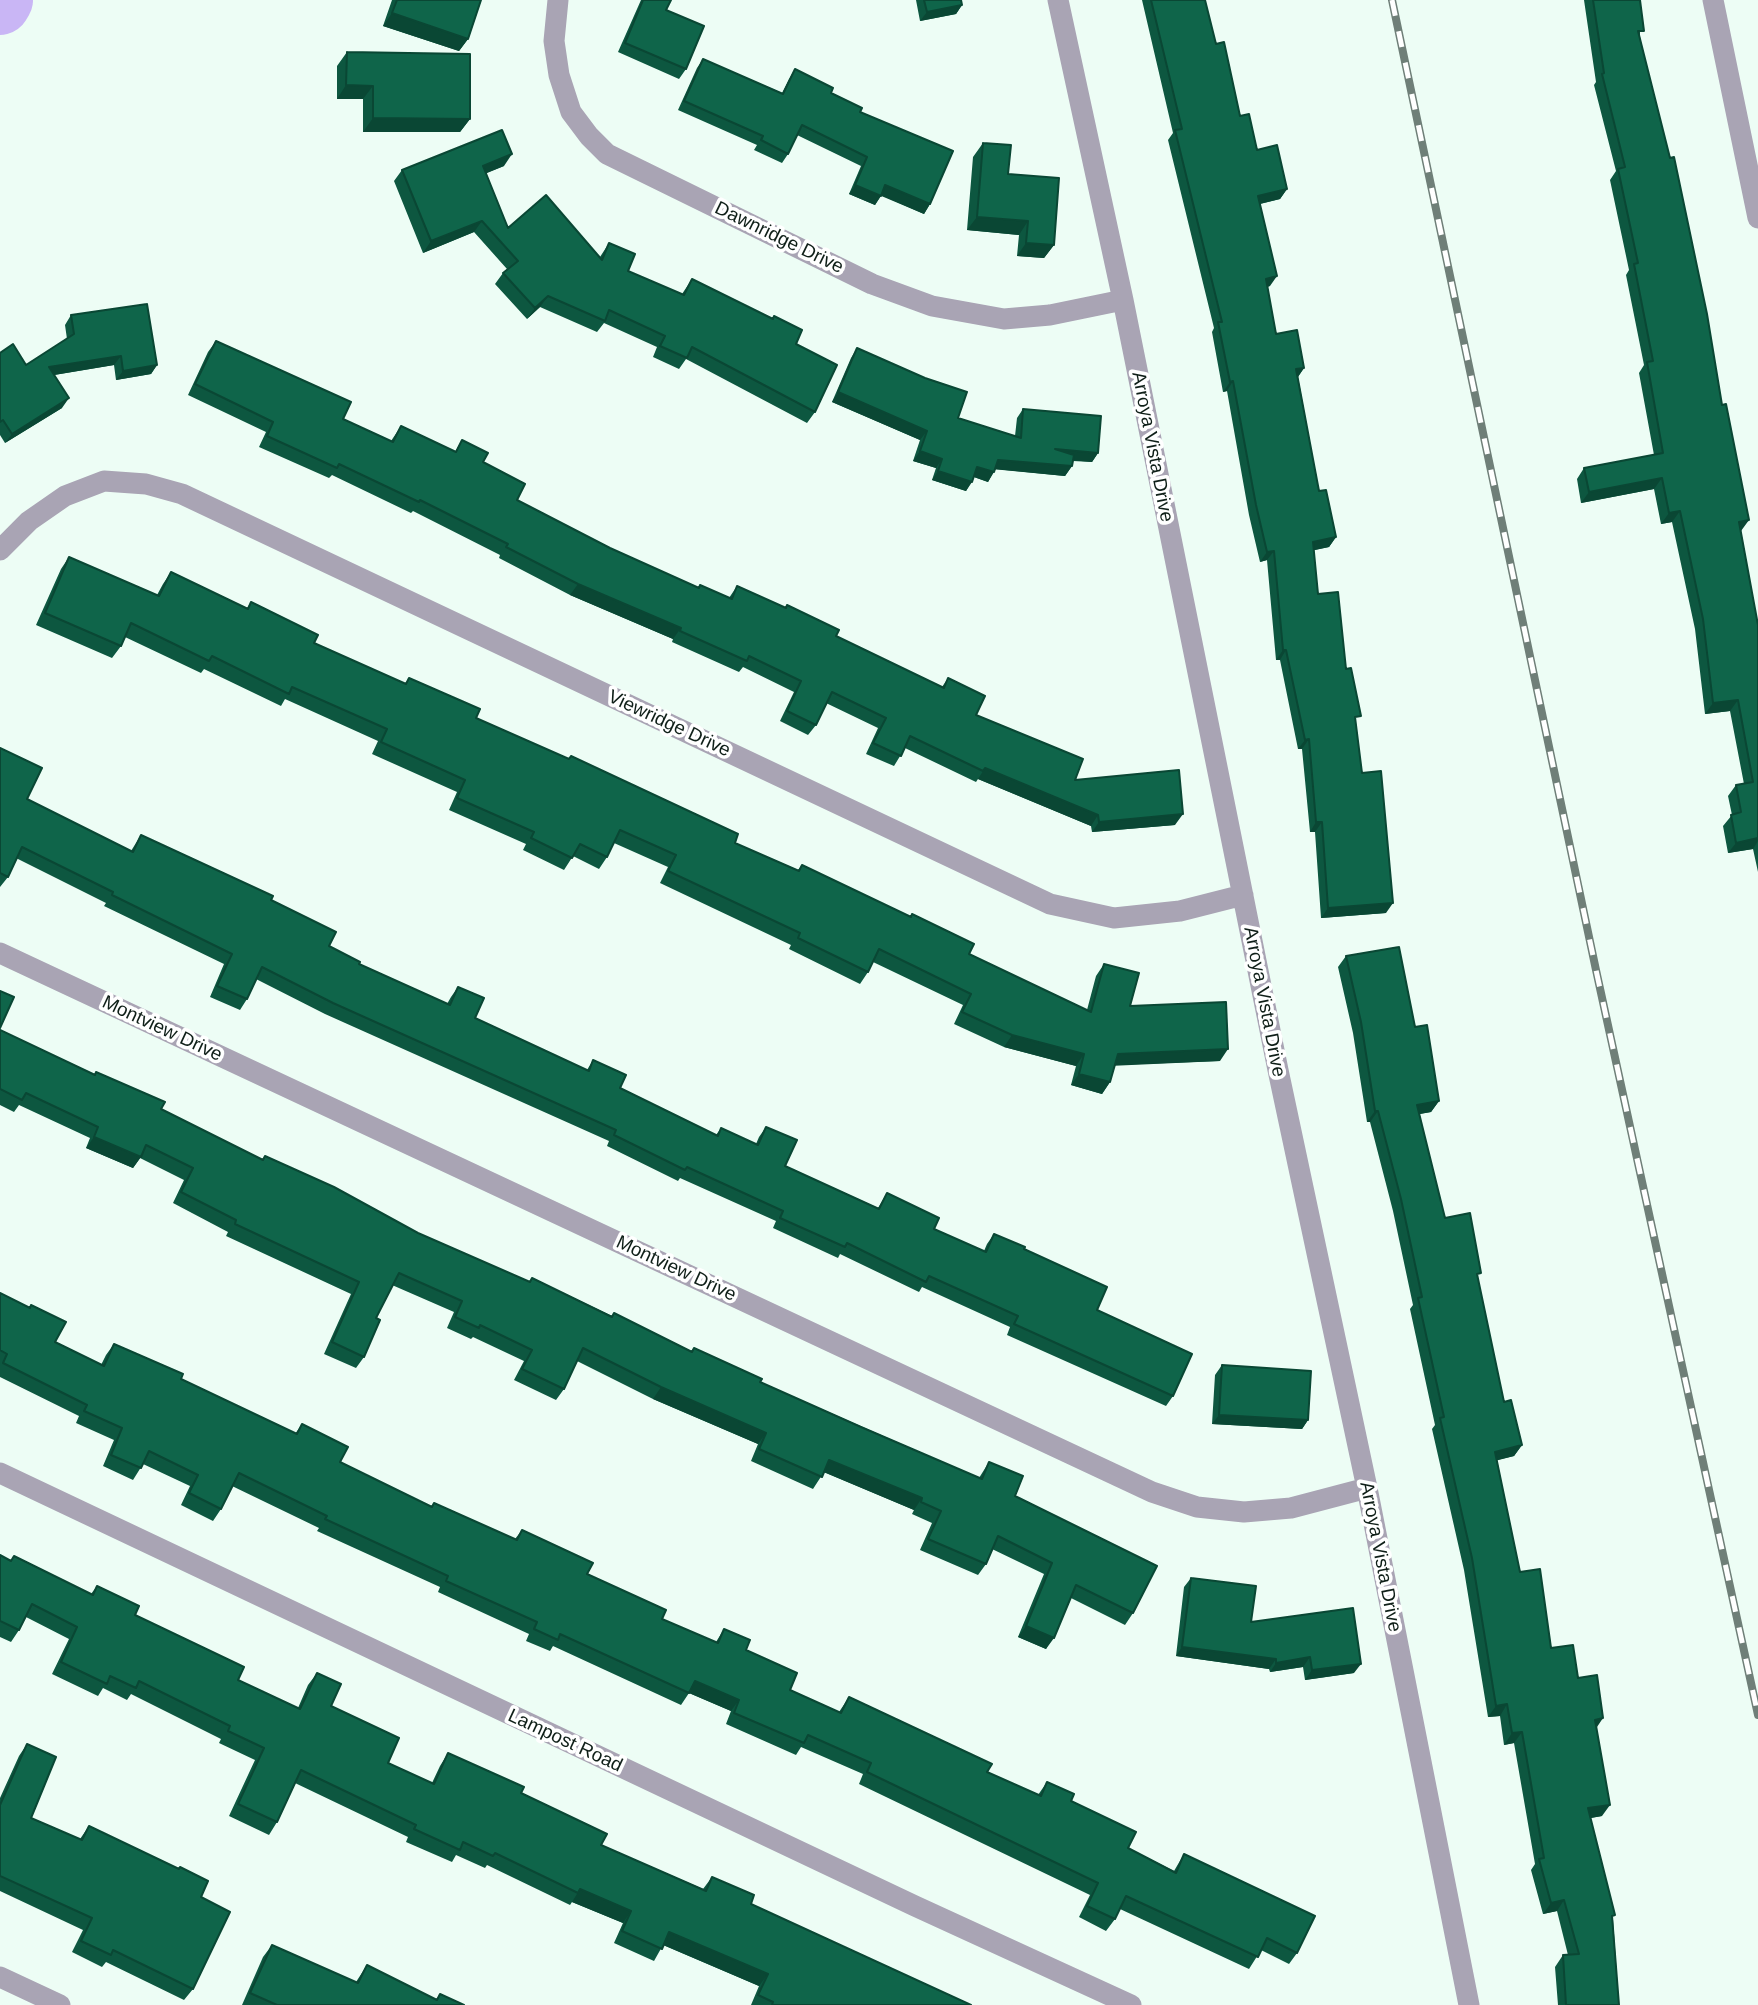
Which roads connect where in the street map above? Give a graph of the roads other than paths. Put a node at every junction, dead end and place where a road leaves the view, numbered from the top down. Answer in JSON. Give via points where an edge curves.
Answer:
{"nodes":[{"id":1,"x":558,"y":0,"type":"edge"},
{"id":2,"x":1058,"y":0,"type":"edge"},
{"id":3,"x":1713,"y":0,"type":"edge"},
{"id":4,"x":1750,"y":136,"type":"edge"},
{"id":5,"x":1758,"y":218,"type":"edge"},
{"id":6,"x":1123,"y":300,"type":"junction"},
{"id":7,"x":0,"y":550,"type":"edge"},
{"id":8,"x":1243,"y":895,"type":"junction"},
{"id":9,"x":0,"y":953,"type":"edge"},
{"id":10,"x":0,"y":1473,"type":"edge"},
{"id":11,"x":1367,"y":1488,"type":"junction"},
{"id":12,"x":0,"y":1977,"type":"edge"},
{"id":13,"x":60,"y":2005,"type":"edge"},
{"id":14,"x":1132,"y":2005,"type":"edge"},
{"id":15,"x":1469,"y":2005,"type":"edge"}],
"edges":[{"from":1,"to":6,"type":"street","name":"Dawnridge Drive","via":[[554,41],[559,75],[571,112],[607,154],[872,284],[932,306],[1004,319]]},
{"from":2,"to":6,"type":"street","name":"Arroya Vista Drive"},
{"from":3,"to":4,"type":"street"},
{"from":4,"to":5,"type":"street"},
{"from":6,"to":8,"type":"street","name":"Arroya Vista Drive"},
{"from":7,"to":8,"type":"street","name":"Viewridge Drive","via":[[29,521],[65,496],[104,481],[146,484],[181,494],[1050,904],[1114,918],[1180,911]]},
{"from":8,"to":11,"type":"street","name":"Arroya Vista Drive"},
{"from":9,"to":11,"type":"street","name":"Montview Drive","via":[[1153,1492],[1197,1507],[1244,1512],[1291,1508]]},
{"from":10,"to":14,"type":"street","name":"Lampost Road"},
{"from":11,"to":15,"type":"street","name":"Arroya Vista Drive"},
{"from":12,"to":13,"type":"street"}]}
